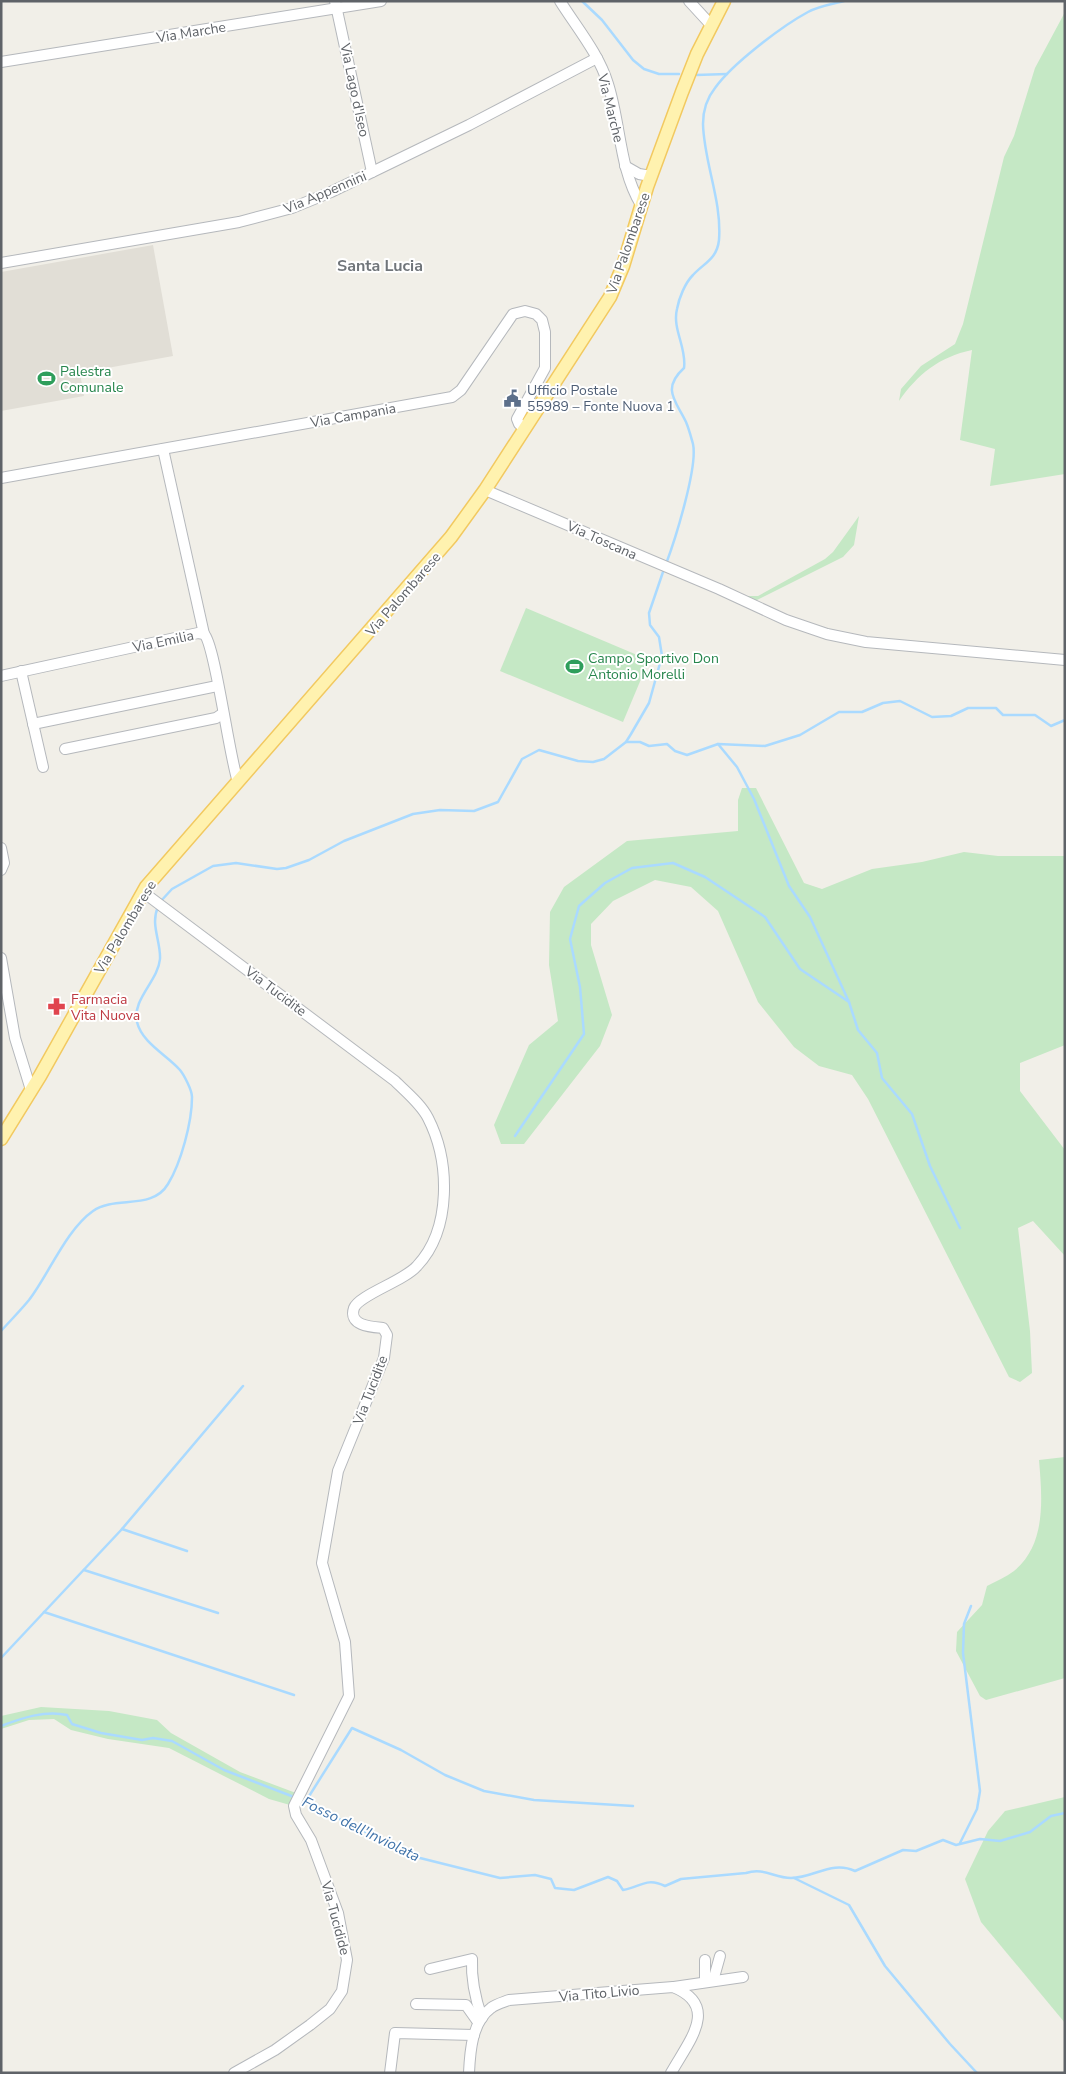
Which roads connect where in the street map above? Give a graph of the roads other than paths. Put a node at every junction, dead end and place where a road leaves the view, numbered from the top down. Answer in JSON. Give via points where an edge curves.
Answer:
{"nodes":[{"id":1,"x":381,"y":1,"type":"edge"},
{"id":2,"x":560,"y":1,"type":"edge"},
{"id":3,"x":690,"y":1,"type":"edge"},
{"id":4,"x":724,"y":1,"type":"edge"},
{"id":5,"x":336,"y":5,"type":"edge"},
{"id":6,"x":711,"y":25,"type":"junction"},
{"id":7,"x":597,"y":58,"type":"junction"},
{"id":8,"x":1,"y":62,"type":"edge"},
{"id":9,"x":625,"y":166,"type":"junction"},
{"id":10,"x":372,"y":172,"type":"junction"},
{"id":11,"x":650,"y":176,"type":"junction"},
{"id":12,"x":641,"y":205,"type":"junction"},
{"id":13,"x":1,"y":263,"type":"edge"},
{"id":14,"x":525,"y":429,"type":"junction"},
{"id":15,"x":163,"y":449,"type":"junction"},
{"id":16,"x":1,"y":478,"type":"edge"},
{"id":17,"x":485,"y":490,"type":"junction"},
{"id":18,"x":204,"y":634,"type":"junction"},
{"id":19,"x":1065,"y":660,"type":"edge"},
{"id":20,"x":22,"y":671,"type":"junction"},
{"id":21,"x":1,"y":676,"type":"edge"},
{"id":22,"x":217,"y":686,"type":"junction"},
{"id":23,"x":222,"y":714,"type":"junction"},
{"id":24,"x":34,"y":724,"type":"junction"},
{"id":25,"x":65,"y":749,"type":"dead end"},
{"id":26,"x":43,"y":767,"type":"dead end"},
{"id":27,"x":238,"y":782,"type":"junction"},
{"id":28,"x":1,"y":848,"type":"edge"},
{"id":29,"x":1,"y":870,"type":"edge"},
{"id":30,"x":148,"y":895,"type":"junction"},
{"id":31,"x":1,"y":958,"type":"edge"},
{"id":32,"x":31,"y":1090,"type":"junction"},
{"id":33,"x":1,"y":1139,"type":"edge"},
{"id":34,"x":295,"y":1803,"type":"joint"},
{"id":35,"x":720,"y":1956,"type":"dead end"},
{"id":36,"x":705,"y":1960,"type":"dead end"},
{"id":37,"x":430,"y":1969,"type":"dead end"},
{"id":38,"x":743,"y":1977,"type":"dead end"},
{"id":39,"x":709,"y":1982,"type":"junction"},
{"id":40,"x":673,"y":1987,"type":"junction"},
{"id":41,"x":416,"y":2004,"type":"dead end"},
{"id":42,"x":480,"y":2020,"type":"junction"},
{"id":43,"x":474,"y":2035,"type":"junction"},
{"id":44,"x":234,"y":2073,"type":"edge"},
{"id":45,"x":390,"y":2073,"type":"edge"},
{"id":46,"x":469,"y":2073,"type":"edge"},
{"id":47,"x":672,"y":2073,"type":"edge"}],
"edges":[{"from":1,"to":5,"type":"street","name":"Via Marche"},
{"from":2,"to":7,"type":"street","name":"Via Marche"},
{"from":3,"to":6,"type":"street"},
{"from":4,"to":6,"type":"main road","name":"Via Palombarese"},
{"from":5,"to":8,"type":"street","name":"Via Marche"},
{"from":5,"to":10,"type":"street","name":"Via Lago d'Iseo"},
{"from":6,"to":11,"type":"main road","name":"Via Palombarese"},
{"from":7,"to":9,"type":"street","name":"Via Marche","via":[[609,87]]},
{"from":7,"to":10,"type":"street","name":"Via Appennini"},
{"from":9,"to":11,"type":"street"},
{"from":9,"to":12,"type":"street","name":"Via Marche","via":[[630,186]]},
{"from":10,"to":13,"type":"street","name":"Via Appennini","via":[[271,219]]},
{"from":11,"to":12,"type":"main road","name":"Via Palombarese"},
{"from":12,"to":14,"type":"main road","name":"Via Palombarese","via":[[610,297]]},
{"from":14,"to":15,"type":"street","name":"Via Campania","via":[[517,419],[538,384],[546,362],[542,320],[525,311],[513,314],[461,390],[452,397]]},
{"from":14,"to":17,"type":"main road","name":"Via Palombarese"},
{"from":15,"to":16,"type":"street","name":"Via Campania"},
{"from":15,"to":18,"type":"street"},
{"from":17,"to":19,"type":"street","name":"Via Toscana","via":[[719,588],[786,620],[843,638]]},
{"from":17,"to":27,"type":"main road","name":"Via Palombarese","via":[[428,566]]},
{"from":18,"to":20,"type":"street","name":"Via Emilia"},
{"from":18,"to":22,"type":"street","name":"Via Emilia","via":[[210,645]]},
{"from":20,"to":21,"type":"street","name":"Via Emilia"},
{"from":20,"to":24,"type":"street"},
{"from":22,"to":23,"type":"street","name":"Via Emilia"},
{"from":22,"to":24,"type":"street"},
{"from":23,"to":25,"type":"street","via":[[216,718]]},
{"from":23,"to":27,"type":"street","name":"Via Emilia"},
{"from":24,"to":26,"type":"street"},
{"from":27,"to":30,"type":"main road","name":"Via Palombarese"},
{"from":28,"to":29,"type":"street","via":[[4,863]]},
{"from":30,"to":32,"type":"main road","name":"Via Palombarese"},
{"from":30,"to":34,"type":"street","name":"Via Tucidite","via":[[395,1081],[427,1116],[441,1158],[444,1192],[435,1233],[426,1254],[407,1274],[363,1298],[354,1307],[353,1316],[357,1322],[367,1327],[383,1328],[387,1335],[384,1358],[338,1471],[322,1563],[345,1642],[349,1696]]},
{"from":31,"to":32,"type":"street","via":[[15,1038]]},
{"from":32,"to":33,"type":"main road","name":"Via Palombarese"},
{"from":34,"to":44,"type":"street","name":"Via Tucidide","via":[[296,1815],[312,1840],[338,1913],[348,1960],[342,1991],[330,2009],[310,2025]]},
{"from":35,"to":39,"type":"street"},
{"from":36,"to":39,"type":"street"},
{"from":37,"to":42,"type":"street","via":[[472,1959],[471,1974]]},
{"from":38,"to":39,"type":"street","name":"Via Tito Livio"},
{"from":39,"to":40,"type":"street","name":"Via Tito Livio"},
{"from":40,"to":42,"type":"street","name":"Via Tito Livio","via":[[509,2000],[491,2008]]},
{"from":40,"to":47,"type":"street","via":[[687,1993],[696,2005],[699,2022]]},
{"from":41,"to":42,"type":"street","via":[[466,2005]]},
{"from":42,"to":43,"type":"street"},
{"from":43,"to":45,"type":"street","via":[[395,2033]]},
{"from":43,"to":46,"type":"street"}]}
